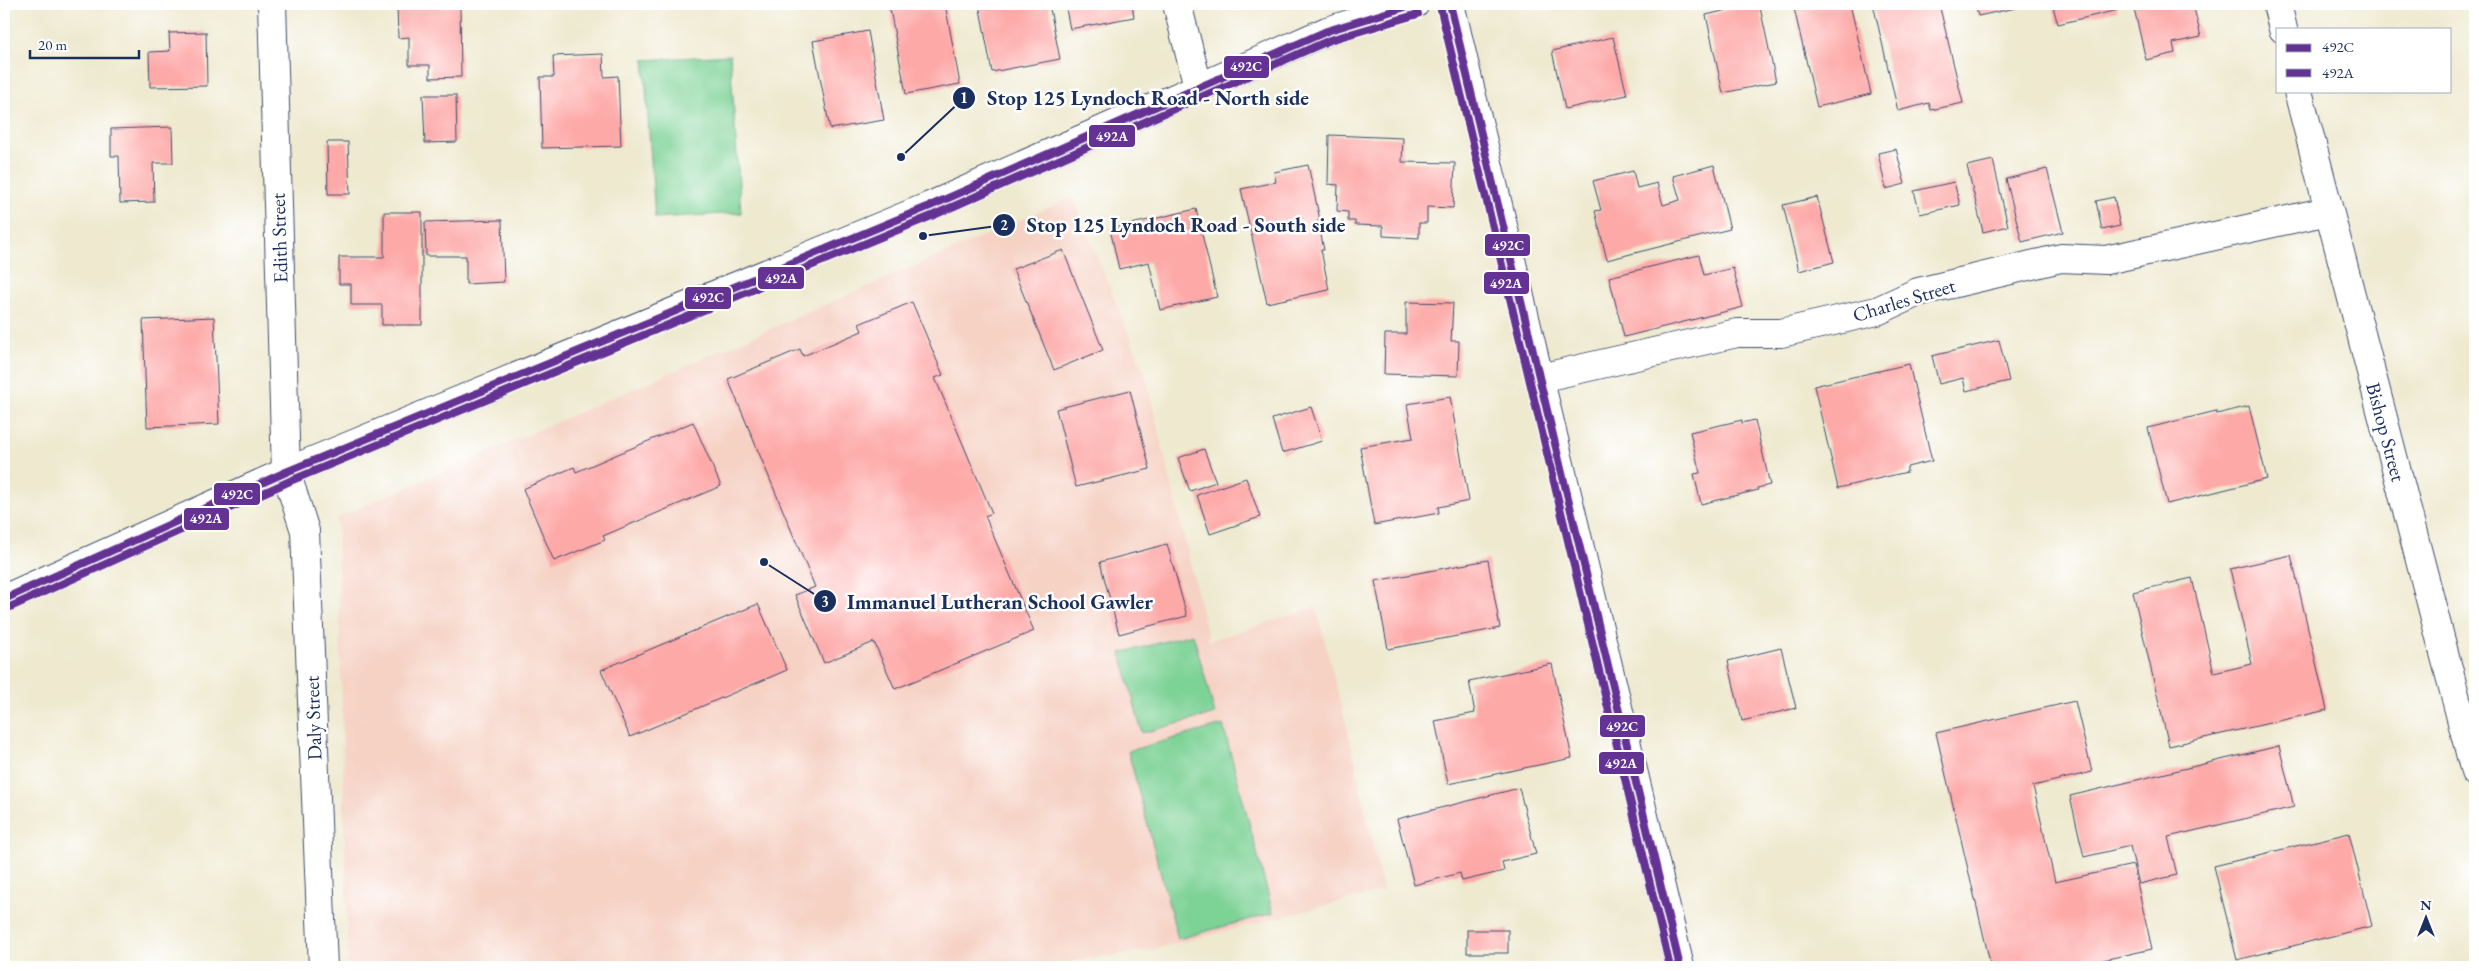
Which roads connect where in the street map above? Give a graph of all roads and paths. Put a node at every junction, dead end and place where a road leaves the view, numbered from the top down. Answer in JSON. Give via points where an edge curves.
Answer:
{"nodes":[{"id":1,"x":272,"y":4,"type":"edge"},
{"id":2,"x":1177,"y":4,"type":"edge"},
{"id":3,"x":1415,"y":4,"type":"edge"},
{"id":4,"x":1450,"y":4,"type":"edge"},
{"id":5,"x":2277,"y":4,"type":"edge"},
{"id":6,"x":2283,"y":28,"type":"edge"},
{"id":7,"x":1198,"y":86,"type":"junction"},
{"id":8,"x":2298,"y":92,"type":"edge"},
{"id":9,"x":2328,"y":211,"type":"junction"},
{"id":10,"x":1540,"y":378,"type":"junction"},
{"id":11,"x":286,"y":472,"type":"junction"},
{"id":12,"x":4,"y":599,"type":"edge"},
{"id":13,"x":2475,"y":772,"type":"edge"},
{"id":14,"x":324,"y":967,"type":"edge"},
{"id":15,"x":1680,"y":967,"type":"edge"}],
"edges":[{"from":1,"to":11,"type":"street","name":"Edith Street"},
{"from":2,"to":7,"type":"street"},
{"from":3,"to":7,"type":"street","via":[[1327,31]]},
{"from":4,"to":10,"type":"street"},
{"from":5,"to":6,"type":"street"},
{"from":7,"to":11,"type":"street","via":[[930,206]]},
{"from":8,"to":9,"type":"street","name":"Bishop Street"},
{"from":9,"to":10,"type":"street","name":"Charles Street","via":[[2106,260],[2061,258],[1918,292],[1877,311],[1781,333],[1737,333]]},
{"from":9,"to":13,"type":"street","name":"Bishop Street"},
{"from":10,"to":15,"type":"street"},
{"from":11,"to":12,"type":"street"},
{"from":11,"to":14,"type":"street","name":"Daly Street","via":[[304,531]]}]}
